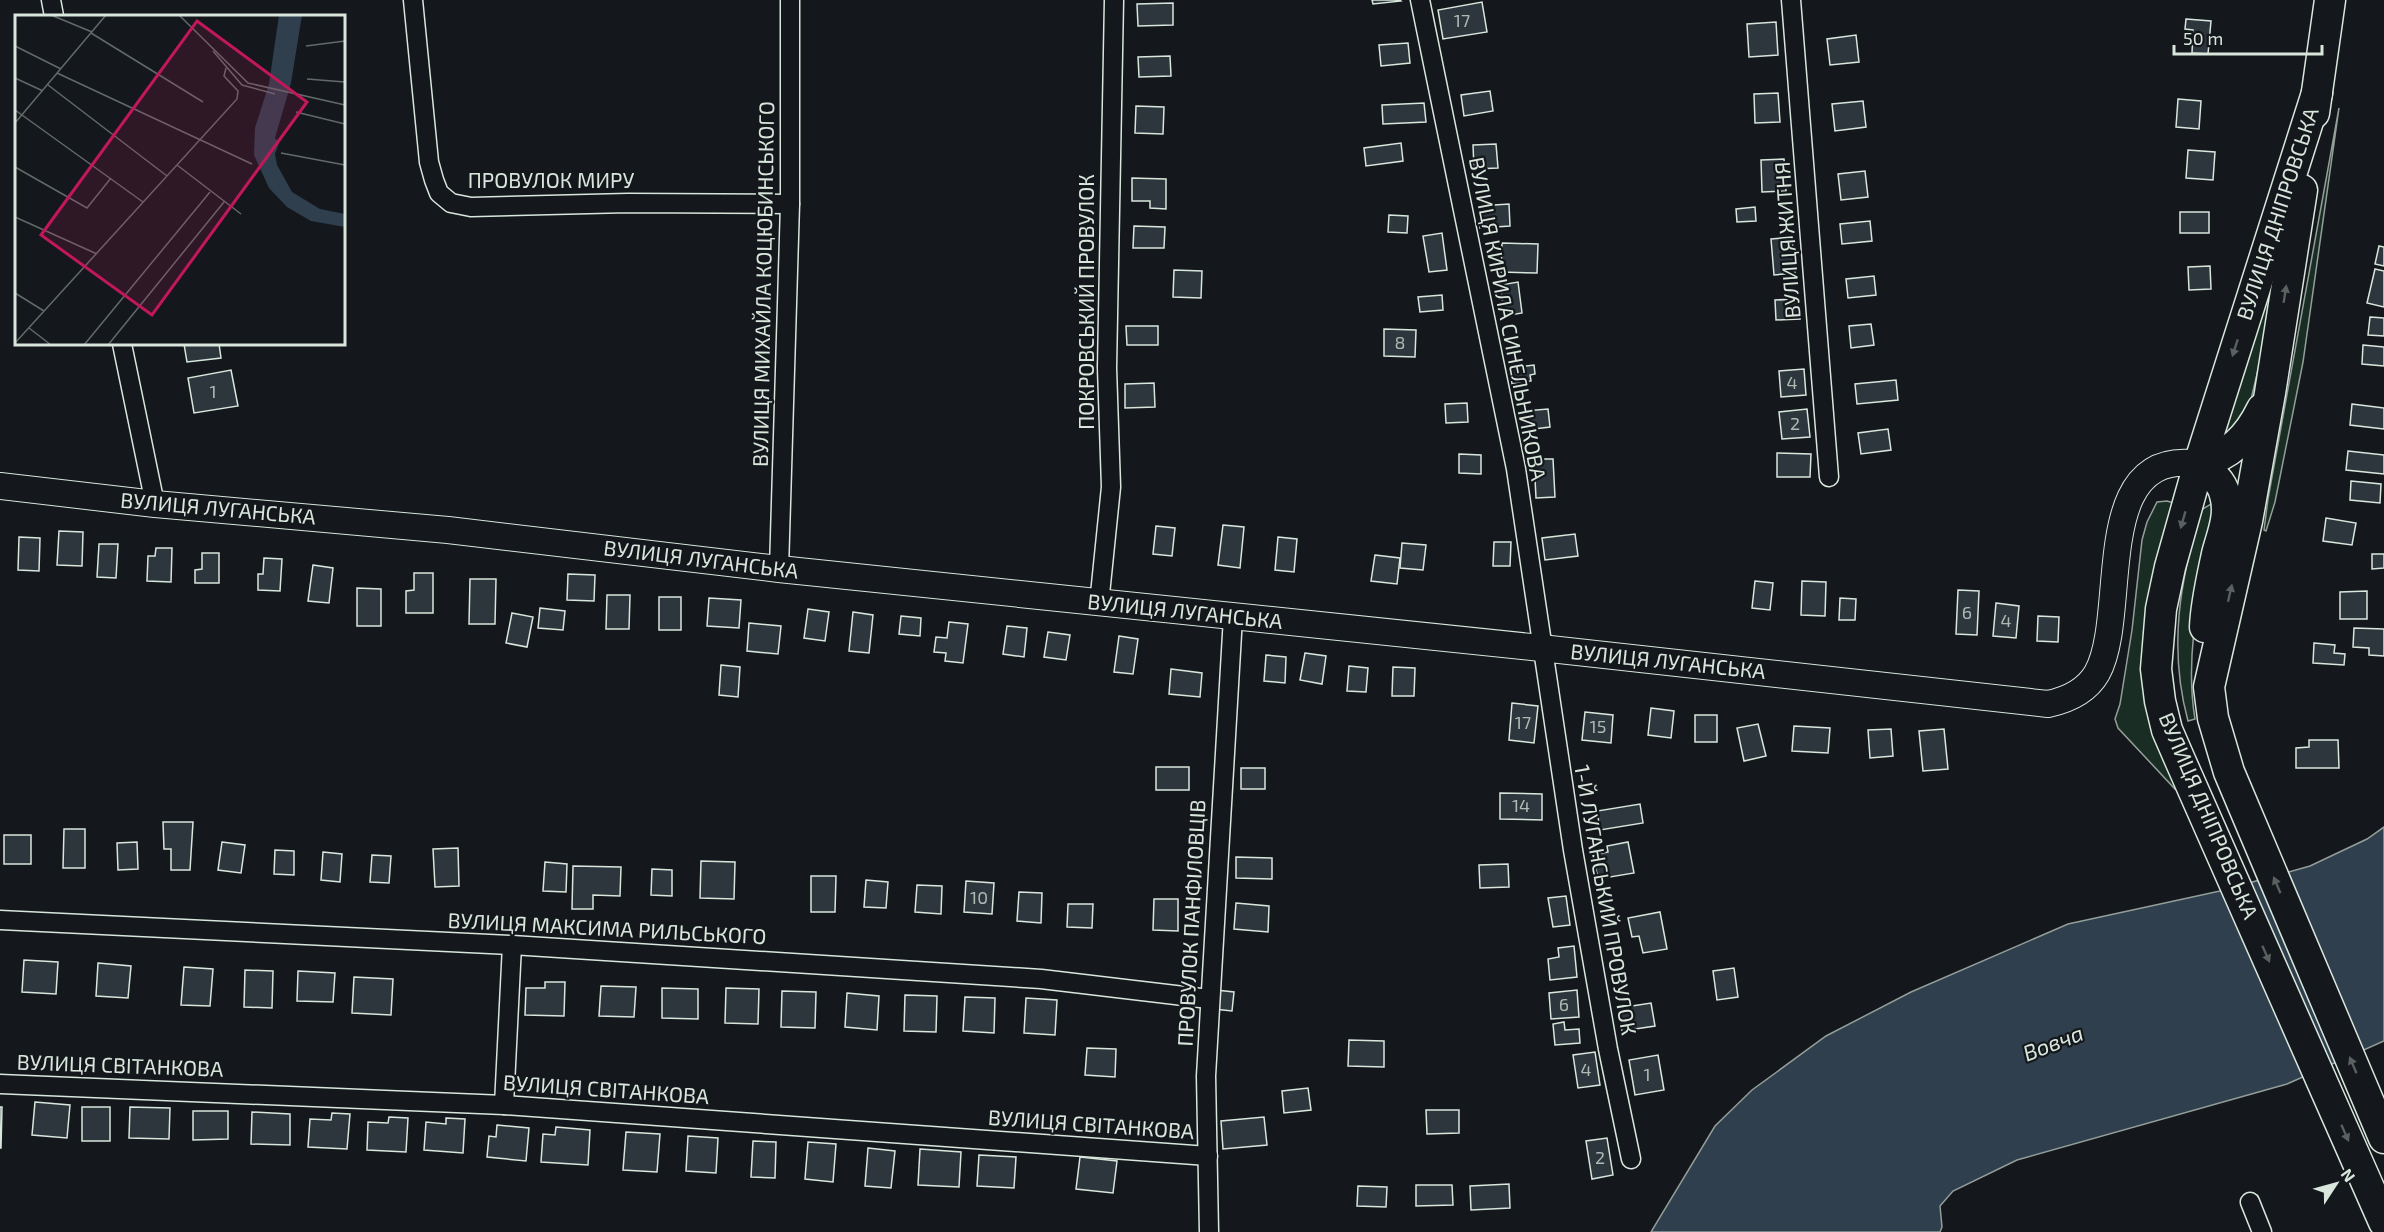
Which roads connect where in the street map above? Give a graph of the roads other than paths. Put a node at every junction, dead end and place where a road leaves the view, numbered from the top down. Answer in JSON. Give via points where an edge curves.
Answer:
{"nodes":[{"id":1,"x":51,"y":0,"type":"edge"},
{"id":2,"x":413,"y":0,"type":"edge"},
{"id":3,"x":790,"y":0,"type":"edge"},
{"id":4,"x":1114,"y":0,"type":"edge"},
{"id":5,"x":1420,"y":0,"type":"edge"},
{"id":6,"x":1791,"y":0,"type":"edge"},
{"id":7,"x":2330,"y":0,"type":"edge"},
{"id":8,"x":54,"y":15,"type":"edge"},
{"id":9,"x":2317,"y":93,"type":"junction"},
{"id":10,"x":790,"y":204,"type":"junction"},
{"id":11,"x":122,"y":345,"type":"edge"},
{"id":12,"x":2270,"y":393,"type":"junction"},
{"id":13,"x":2199,"y":464,"type":"junction"},
{"id":14,"x":1829,"y":477,"type":"dead end"},
{"id":15,"x":0,"y":486,"type":"edge"},
{"id":16,"x":155,"y":504,"type":"junction"},
{"id":17,"x":779,"y":569,"type":"junction"},
{"id":18,"x":1099,"y":604,"type":"junction"},
{"id":19,"x":1233,"y":617,"type":"junction"},
{"id":20,"x":1541,"y":648,"type":"junction"},
{"id":21,"x":2209,"y":687,"type":"junction"},
{"id":22,"x":0,"y":920,"type":"edge"},
{"id":23,"x":512,"y":945,"type":"junction"},
{"id":24,"x":1209,"y":999,"type":"junction"},
{"id":25,"x":0,"y":1084,"type":"edge"},
{"id":26,"x":504,"y":1105,"type":"junction"},
{"id":27,"x":2384,"y":1138,"type":"edge"},
{"id":28,"x":1208,"y":1156,"type":"junction"},
{"id":29,"x":1631,"y":1160,"type":"dead end"},
{"id":30,"x":2250,"y":1202,"type":"dead end"},
{"id":31,"x":2384,"y":1222,"type":"edge"},
{"id":32,"x":1209,"y":1232,"type":"edge"},
{"id":33,"x":2262,"y":1232,"type":"edge"}],
"edges":[{"from":1,"to":8,"type":"street"},
{"from":2,"to":10,"type":"street","name":"ПРОВУЛОК МИРУ","via":[[429,162],[439,193],[451,203],[471,207]]},
{"from":3,"to":10,"type":"street","name":"ВУЛИЦЯ МИХАЙЛА КОЦЮБИНСЬКОГО"},
{"from":4,"to":18,"type":"street","name":"ПОКРОВСЬКИЙ ПРОВУЛОК","via":[[1107,368],[1112,487]]},
{"from":5,"to":20,"type":"street","name":"ВУЛИЦЯ КИРИЛА СИНЕЛЬНИКОВА","via":[[1516,469]]},
{"from":6,"to":14,"type":"street","name":"ВУЛИЦЯ ЖИТНЯ"},
{"from":7,"to":9,"type":"highway"},
{"from":12,"to":9,"type":"highway","name":"ВУЛИЦЯ ДНІПРОВСЬКА","one_way":true},
{"from":9,"to":13,"type":"highway","name":"ВУЛИЦЯ ДНІПРОВСЬКА","one_way":true},
{"from":10,"to":17,"type":"street","name":"ВУЛИЦЯ МИХАЙЛА КОЦЮБИНСЬКОГО"},
{"from":11,"to":16,"type":"street"},
{"from":12,"to":13,"type":"highway","via":[[2254,426],[2241,442]]},
{"from":21,"to":12,"type":"highway","name":"ВУЛИЦЯ ДНІПРОВСЬКА","one_way":true,"via":[[2247,521]]},
{"from":13,"to":20,"type":"main road","name":"ВУЛИЦЯ ЛУГАНСЬКА","via":[[2183,461],[2158,468],[2134,491],[2121,525],[2103,657],[2097,674],[2064,701],[2035,704]]},
{"from":13,"to":21,"type":"highway","via":[[2219,482],[2228,508],[2206,612]]},
{"from":13,"to":31,"type":"highway","name":"ВУЛИЦЯ ДНІПРОВСЬКА","one_way":true,"via":[[2161,609],[2157,652],[2160,701],[2191,786]]},
{"from":15,"to":16,"type":"main road","name":"ВУЛИЦЯ ЛУГАНСЬКА"},
{"from":16,"to":17,"type":"main road","name":"ВУЛИЦЯ ЛУГАНСЬКА","via":[[448,530]]},
{"from":17,"to":18,"type":"main road","name":"ВУЛИЦЯ ЛУГАНСЬКА"},
{"from":18,"to":19,"type":"main road","name":"ВУЛИЦЯ ЛУГАНСЬКА"},
{"from":19,"to":20,"type":"main road","name":"ВУЛИЦЯ ЛУГАНСЬКА"},
{"from":19,"to":24,"type":"street","name":"ПРОВУЛОК ПАНФІЛОВЦІВ"},
{"from":20,"to":29,"type":"street","name":"1-Й ЛУГАНСЬКИЙ ПРОВУЛОК","via":[[1608,1049]]},
{"from":27,"to":21,"type":"highway","name":"ВУЛИЦЯ ДНІПРОВСЬКА","one_way":true,"via":[[2229,772],[2213,718]]},
{"from":22,"to":23,"type":"street","name":"ВУЛИЦЯ МАКСИМА РИЛЬСЬКОГО"},
{"from":23,"to":24,"type":"street","name":"ВУЛИЦЯ МАКСИМА РИЛЬСЬКОГО","via":[[1041,979]]},
{"from":23,"to":26,"type":"street"},
{"from":24,"to":28,"type":"street","name":"ПРОВУЛОК ПАНФІЛОВЦІВ"},
{"from":25,"to":26,"type":"street","name":"ВУЛИЦЯ СВІТАНКОВА"},
{"from":26,"to":28,"type":"street","name":"ВУЛИЦЯ СВІТАНКОВА"},
{"from":28,"to":32,"type":"street","name":"ПРОВУЛОК ПАНФІЛОВЦІВ"},
{"from":30,"to":33,"type":"street"}]}
